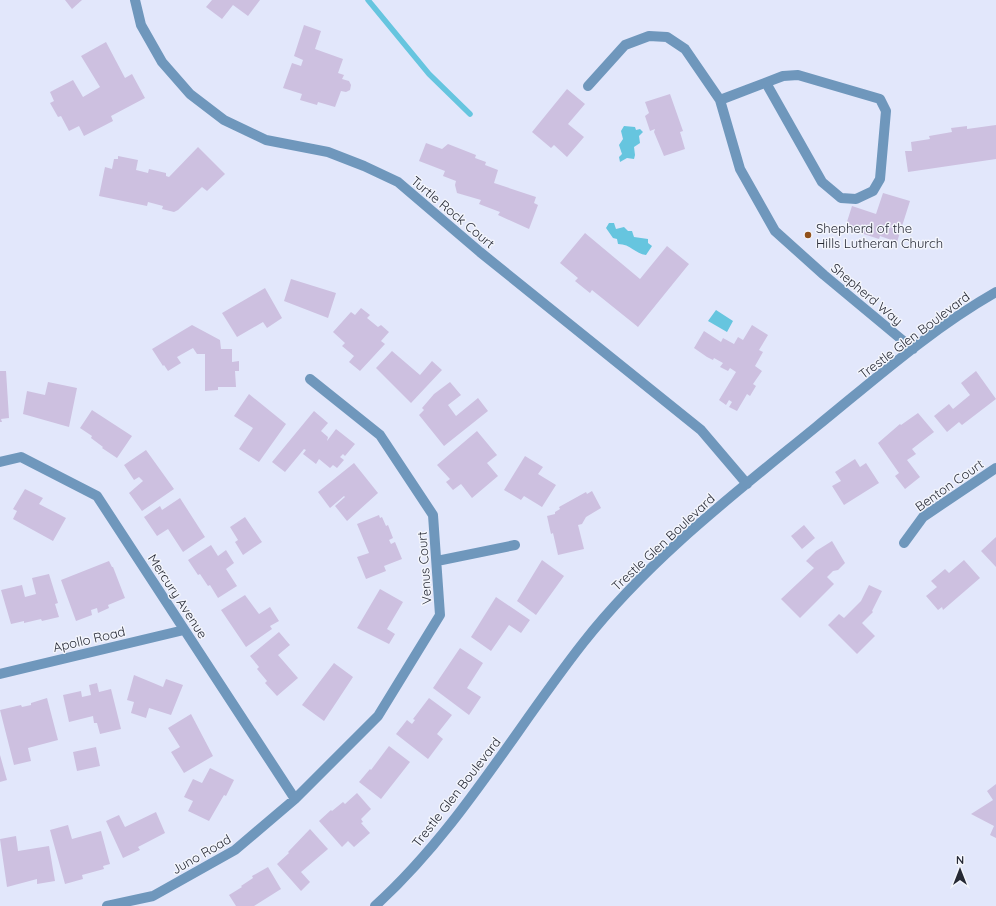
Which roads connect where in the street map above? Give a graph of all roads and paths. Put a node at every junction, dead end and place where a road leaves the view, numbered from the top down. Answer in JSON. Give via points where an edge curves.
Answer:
{"nodes":[{"id":1,"x":134,"y":0,"type":"edge"},
{"id":2,"x":766,"y":83,"type":"junction"},
{"id":3,"x":588,"y":86,"type":"dead end"},
{"id":4,"x":720,"y":100,"type":"junction"},
{"id":5,"x":996,"y":292,"type":"edge"},
{"id":6,"x":913,"y":349,"type":"junction"},
{"id":7,"x":310,"y":379,"type":"dead end"},
{"id":8,"x":0,"y":462,"type":"edge"},
{"id":9,"x":996,"y":468,"type":"edge"},
{"id":10,"x":747,"y":484,"type":"junction"},
{"id":11,"x":904,"y":543,"type":"dead end"},
{"id":12,"x":515,"y":545,"type":"dead end"},
{"id":13,"x":437,"y":560,"type":"junction"},
{"id":14,"x":184,"y":630,"type":"junction"},
{"id":15,"x":0,"y":674,"type":"edge"},
{"id":16,"x":295,"y":799,"type":"junction"},
{"id":17,"x":107,"y":906,"type":"edge"},
{"id":18,"x":375,"y":906,"type":"edge"}],
"edges":[{"from":1,"to":10,"type":"street","name":"Turtle Rock Court","via":[[141,25],[162,62],[190,94],[224,120],[266,140],[328,152],[398,182],[480,252],[701,430]]},
{"from":2,"to":2,"type":"street","via":[[822,182],[840,198],[856,199],[873,191],[880,179],[885,137],[886,111],[880,99],[798,74],[783,76]]},
{"from":2,"to":4,"type":"street"},
{"from":3,"to":4,"type":"street","name":"Shepherd Way","via":[[625,45],[649,36],[667,36],[685,49]]},
{"from":4,"to":6,"type":"street","name":"Shepherd Way","via":[[740,169],[775,230],[824,275]]},
{"from":5,"to":6,"type":"street","name":"Trestle Glen Boulevard","via":[[954,318]]},
{"from":6,"to":10,"type":"street","name":"Trestle Glen Boulevard"},
{"from":7,"to":13,"type":"street","name":"Venus Court","via":[[380,435],[433,515]]},
{"from":8,"to":14,"type":"street","name":"Mercury Avenue","via":[[21,457],[97,496]]},
{"from":9,"to":11,"type":"street","name":"Benton Court","via":[[923,517]]},
{"from":10,"to":18,"type":"street","name":"Trestle Glen Boulevard","via":[[669,551],[618,602],[565,666],[498,762],[439,838]]},
{"from":12,"to":13,"type":"street"},
{"from":13,"to":16,"type":"street","name":"Venus Court","via":[[440,615],[378,716]]},
{"from":14,"to":15,"type":"street","name":"Apollo Road"},
{"from":14,"to":16,"type":"street","name":"Mercury Avenue"},
{"from":16,"to":17,"type":"street","name":"Juno Road","via":[[235,850],[153,896]]}]}
